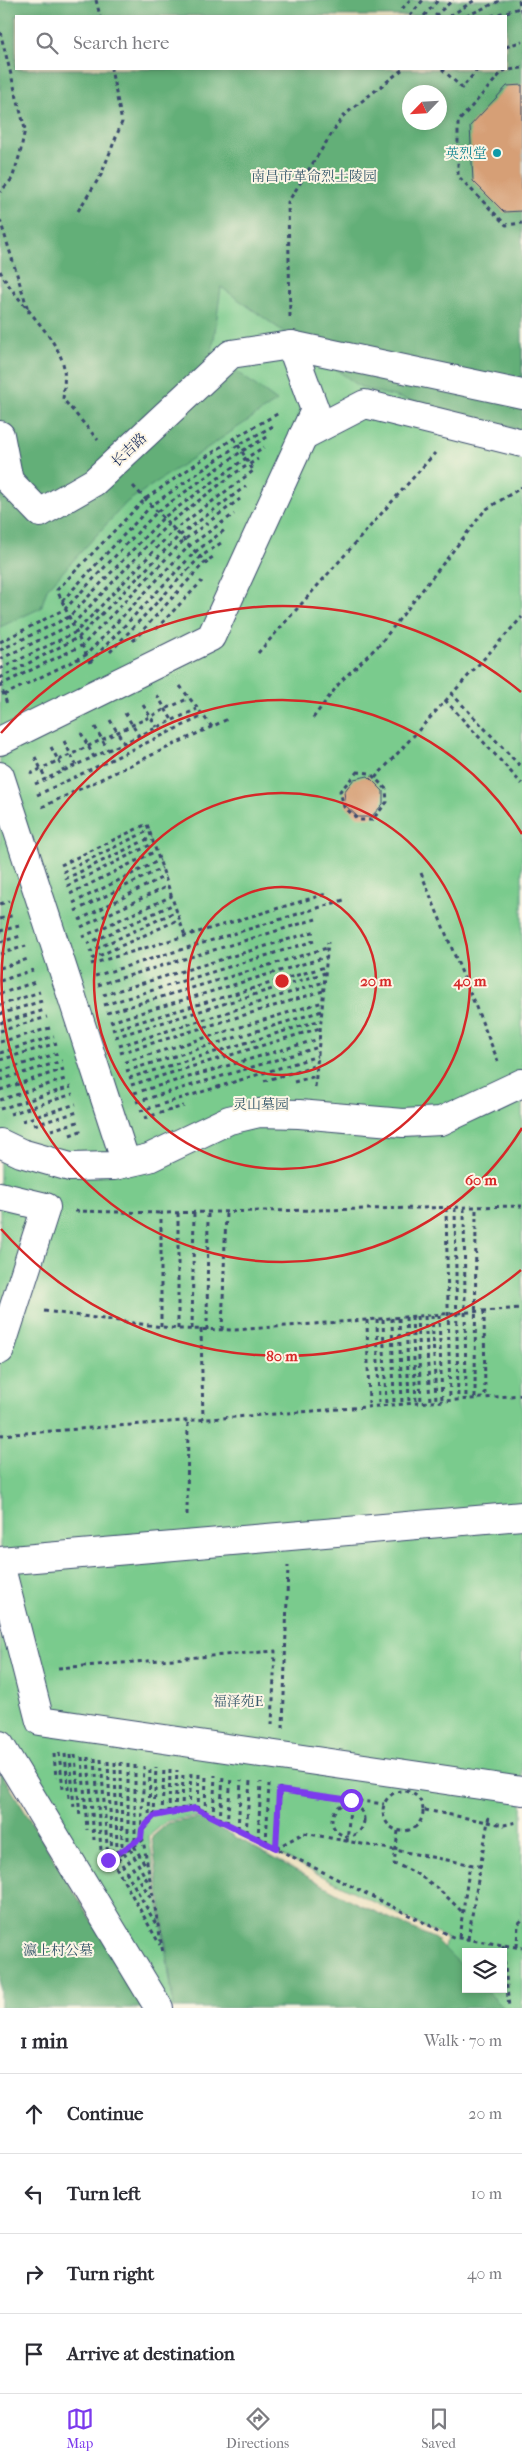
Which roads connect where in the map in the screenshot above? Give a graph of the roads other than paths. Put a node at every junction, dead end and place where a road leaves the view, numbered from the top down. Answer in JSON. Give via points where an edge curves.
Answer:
{"nodes":[{"id":1,"x":291,"y":345,"type":"junction"},
{"id":2,"x":522,"y":394,"type":"edge"},
{"id":3,"x":0,"y":435,"type":"edge"},
{"id":4,"x":300,"y":443,"type":"junction"},
{"id":5,"x":522,"y":443,"type":"edge"},
{"id":6,"x":0,"y":741,"type":"edge"},
{"id":7,"x":0,"y":776,"type":"edge"},
{"id":8,"x":516,"y":1086,"type":"edge"},
{"id":9,"x":0,"y":1143,"type":"edge"},
{"id":10,"x":126,"y":1163,"type":"junction"},
{"id":11,"x":0,"y":1196,"type":"edge"},
{"id":12,"x":0,"y":1350,"type":"edge"},
{"id":13,"x":522,"y":1516,"type":"edge"},
{"id":14,"x":0,"y":1562,"type":"edge"},
{"id":15,"x":0,"y":1746,"type":"edge"},
{"id":16,"x":522,"y":1791,"type":"edge"},
{"id":17,"x":159,"y":2008,"type":"edge"}],
"edges":[{"from":1,"to":2,"type":"street"},
{"from":1,"to":3,"type":"street","name":"长吉路","via":[[231,354],[94,482],[40,513],[10,481]]},
{"from":1,"to":4,"type":"street","via":[[315,410]]},
{"from":4,"to":5,"type":"street","via":[[365,404]]},
{"from":4,"to":6,"type":"street","via":[[211,637],[160,662],[106,696]]},
{"from":7,"to":10,"type":"street","via":[[58,979]]},
{"from":8,"to":10,"type":"street","via":[[441,1121],[403,1123],[259,1113],[230,1120],[149,1158]]},
{"from":9,"to":10,"type":"street","via":[[21,1153],[70,1167]]},
{"from":11,"to":12,"type":"street","via":[[46,1207]]},
{"from":13,"to":14,"type":"street"},
{"from":14,"to":16,"type":"street","via":[[40,1721]]},
{"from":15,"to":17,"type":"street"}]}
